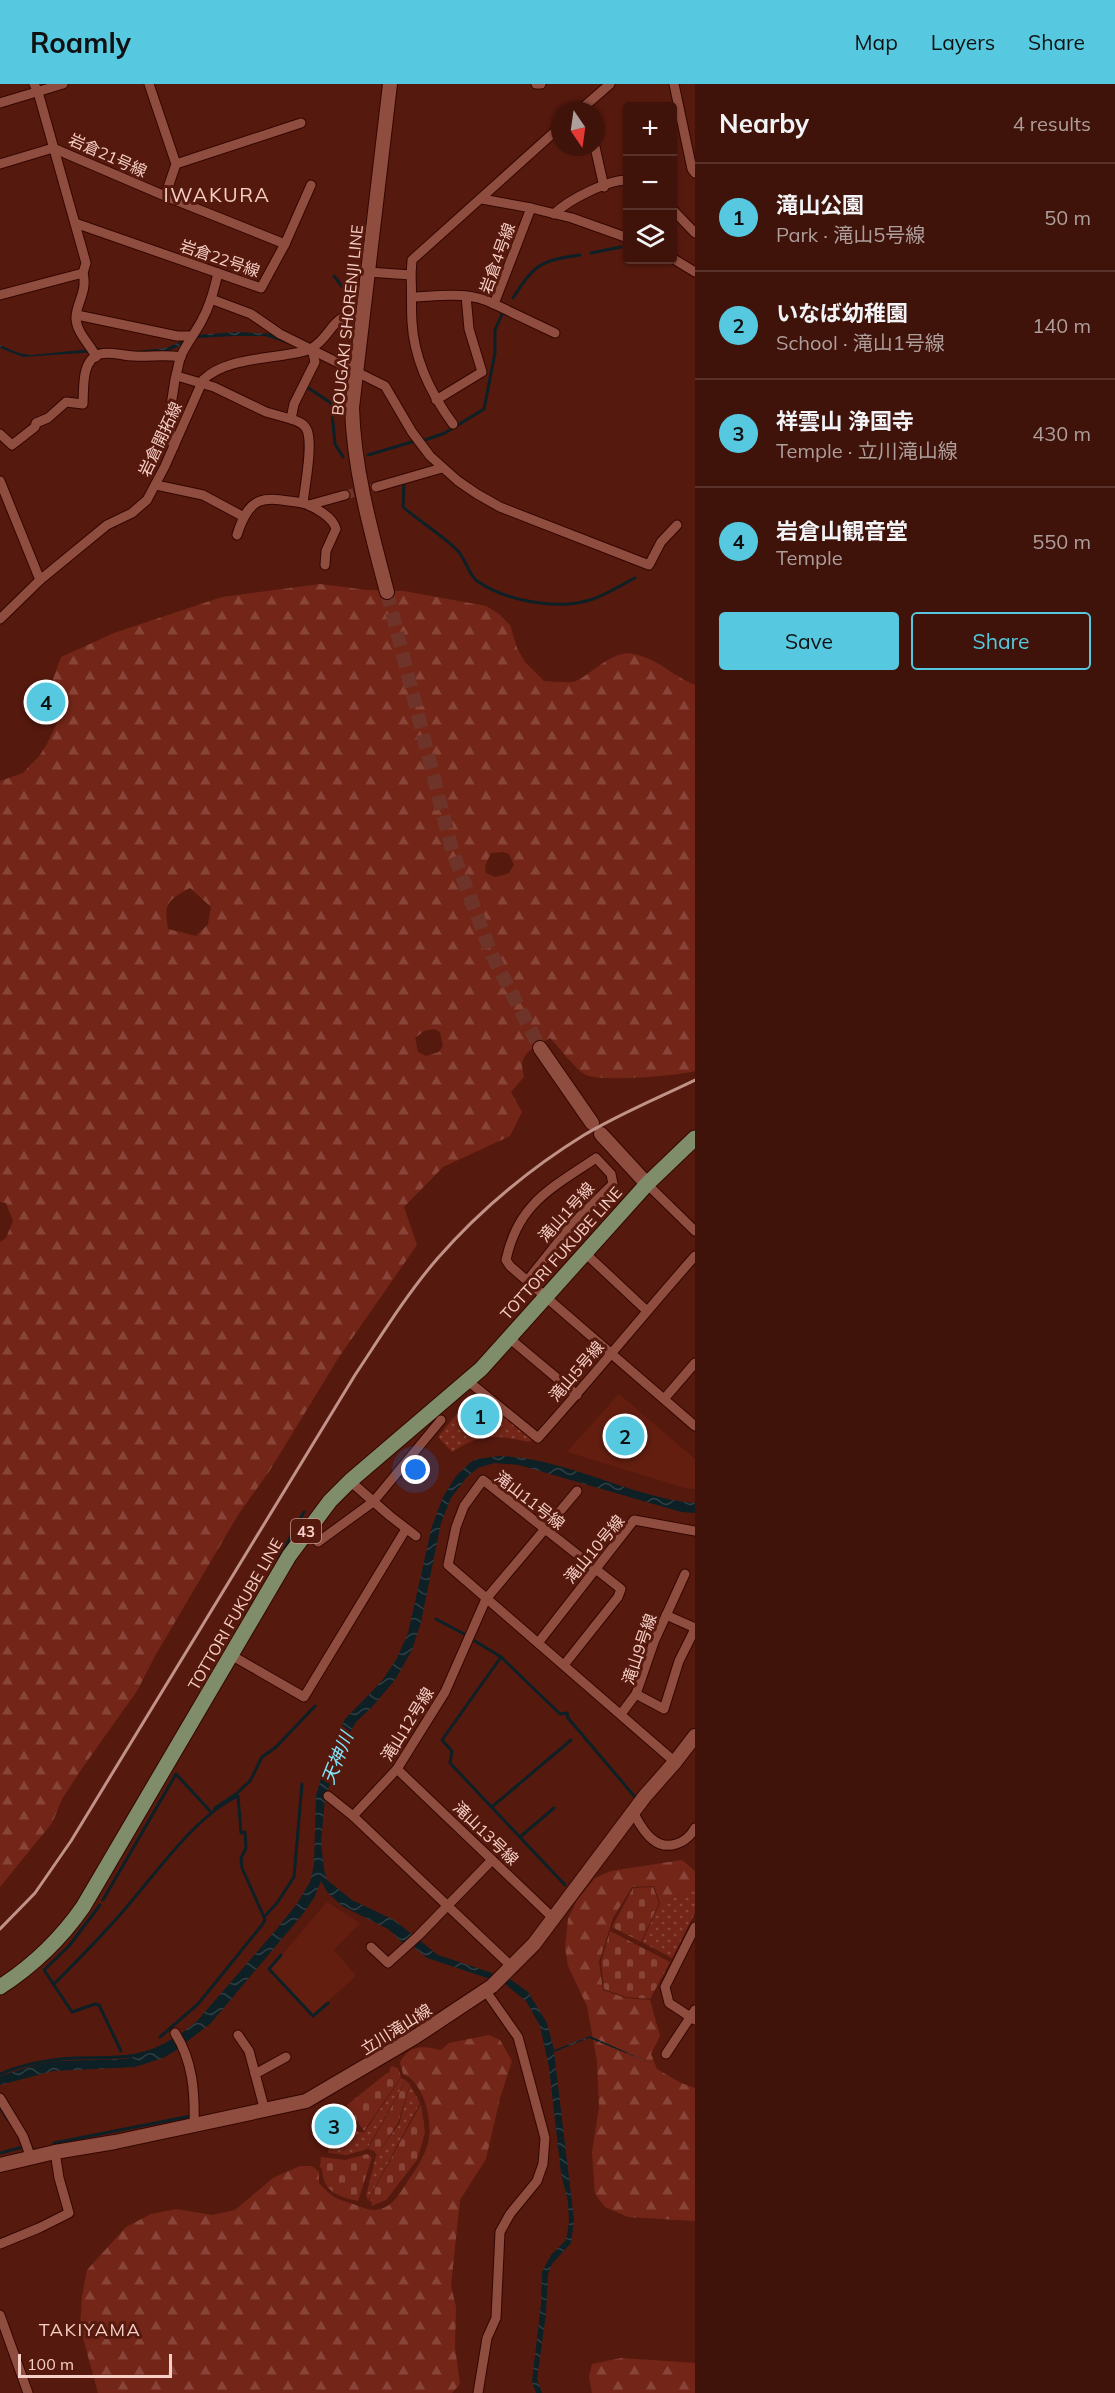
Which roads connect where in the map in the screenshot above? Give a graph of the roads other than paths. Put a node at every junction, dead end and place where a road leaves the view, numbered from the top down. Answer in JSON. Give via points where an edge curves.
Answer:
{"nodes":[{"id":1,"x":63,"y":84,"type":"edge"},
{"id":2,"x":149,"y":84,"type":"edge"},
{"id":3,"x":390,"y":84,"type":"edge"},
{"id":4,"x":536,"y":84,"type":"edge"},
{"id":5,"x":540,"y":84,"type":"edge"},
{"id":6,"x":610,"y":84,"type":"edge"},
{"id":7,"x":674,"y":84,"type":"edge"},
{"id":8,"x":36,"y":88,"type":"edge"},
{"id":9,"x":591,"y":102,"type":"edge"},
{"id":10,"x":0,"y":103,"type":"edge"},
{"id":11,"x":301,"y":123,"type":"dead end"},
{"id":12,"x":551,"y":135,"type":"edge"},
{"id":13,"x":53,"y":148,"type":"junction"},
{"id":14,"x":692,"y":155,"type":"edge"},
{"id":15,"x":597,"y":156,"type":"edge"},
{"id":16,"x":0,"y":164,"type":"edge"},
{"id":17,"x":176,"y":164,"type":"junction"},
{"id":18,"x":695,"y":173,"type":"edge"},
{"id":19,"x":623,"y":181,"type":"edge"},
{"id":20,"x":311,"y":185,"type":"dead end"},
{"id":21,"x":604,"y":187,"type":"junction"},
{"id":22,"x":165,"y":196,"type":"junction"},
{"id":23,"x":482,"y":199,"type":"junction"},
{"id":24,"x":531,"y":208,"type":"junction"},
{"id":25,"x":673,"y":210,"type":"edge"},
{"id":26,"x":554,"y":213,"type":"junction"},
{"id":27,"x":75,"y":224,"type":"junction"},
{"id":28,"x":695,"y":233,"type":"edge"},
{"id":29,"x":623,"y":237,"type":"edge"},
{"id":30,"x":285,"y":244,"type":"junction"},
{"id":31,"x":677,"y":261,"type":"edge"},
{"id":32,"x":368,"y":272,"type":"junction"},
{"id":33,"x":695,"y":272,"type":"edge"},
{"id":34,"x":83,"y":273,"type":"junction"},
{"id":35,"x":218,"y":273,"type":"junction"},
{"id":36,"x":411,"y":275,"type":"junction"},
{"id":37,"x":0,"y":295,"type":"edge"},
{"id":38,"x":465,"y":296,"type":"junction"},
{"id":39,"x":412,"y":297,"type":"junction"},
{"id":40,"x":211,"y":298,"type":"junction"},
{"id":41,"x":494,"y":304,"type":"junction"},
{"id":42,"x":362,"y":314,"type":"junction"},
{"id":43,"x":77,"y":315,"type":"junction"},
{"id":44,"x":555,"y":333,"type":"dead end"},
{"id":45,"x":191,"y":339,"type":"junction"},
{"id":46,"x":312,"y":349,"type":"junction"},
{"id":47,"x":94,"y":353,"type":"junction"},
{"id":48,"x":181,"y":357,"type":"junction"},
{"id":49,"x":356,"y":372,"type":"junction"},
{"id":50,"x":177,"y":376,"type":"junction"},
{"id":51,"x":202,"y":383,"type":"junction"},
{"id":52,"x":436,"y":400,"type":"junction"},
{"id":53,"x":291,"y":419,"type":"junction"},
{"id":54,"x":453,"y":424,"type":"dead end"},
{"id":55,"x":0,"y":434,"type":"edge"},
{"id":56,"x":174,"y":446,"type":"junction"},
{"id":57,"x":442,"y":468,"type":"junction"},
{"id":58,"x":0,"y":481,"type":"edge"},
{"id":59,"x":156,"y":485,"type":"junction"},
{"id":60,"x":376,"y":487,"type":"tunnel mouth"},
{"id":61,"x":345,"y":495,"type":"tunnel mouth"},
{"id":62,"x":306,"y":504,"type":"junction"},
{"id":63,"x":244,"y":516,"type":"junction"},
{"id":64,"x":677,"y":525,"type":"dead end"},
{"id":65,"x":237,"y":535,"type":"dead end"},
{"id":66,"x":325,"y":565,"type":"dead end"},
{"id":67,"x":40,"y":580,"type":"junction"},
{"id":68,"x":387,"y":592,"type":"tunnel mouth"},
{"id":69,"x":0,"y":620,"type":"edge"},
{"id":70,"x":540,"y":1048,"type":"tunnel mouth"},
{"id":71,"x":695,"y":1138,"type":"edge"},
{"id":72,"x":613,"y":1147,"type":"junction"},
{"id":73,"x":596,"y":1158,"type":"junction"},
{"id":74,"x":647,"y":1184,"type":"junction"},
{"id":75,"x":695,"y":1231,"type":"edge"},
{"id":76,"x":584,"y":1252,"type":"junction"},
{"id":77,"x":695,"y":1256,"type":"edge"},
{"id":78,"x":527,"y":1281,"type":"junction"},
{"id":79,"x":544,"y":1297,"type":"junction"},
{"id":80,"x":647,"y":1311,"type":"junction"},
{"id":81,"x":509,"y":1338,"type":"junction"},
{"id":82,"x":612,"y":1355,"type":"junction"},
{"id":83,"x":695,"y":1363,"type":"edge"},
{"id":84,"x":468,"y":1381,"type":"junction"},
{"id":85,"x":577,"y":1395,"type":"junction"},
{"id":86,"x":664,"y":1399,"type":"junction"},
{"id":87,"x":441,"y":1420,"type":"dead end"},
{"id":88,"x":695,"y":1426,"type":"edge"},
{"id":89,"x":538,"y":1438,"type":"junction"},
{"id":90,"x":531,"y":1446,"type":"dead end"},
{"id":91,"x":350,"y":1481,"type":"junction"},
{"id":92,"x":577,"y":1491,"type":"dead end"},
{"id":93,"x":373,"y":1502,"type":"junction"},
{"id":94,"x":406,"y":1529,"type":"junction"},
{"id":95,"x":543,"y":1529,"type":"junction"},
{"id":96,"x":695,"y":1531,"type":"edge"},
{"id":97,"x":416,"y":1536,"type":"dead end"},
{"id":98,"x":318,"y":1542,"type":"dead end"},
{"id":99,"x":595,"y":1569,"type":"junction"},
{"id":100,"x":685,"y":1574,"type":"dead end"},
{"id":101,"x":486,"y":1599,"type":"junction"},
{"id":102,"x":666,"y":1615,"type":"junction"},
{"id":103,"x":695,"y":1629,"type":"edge"},
{"id":104,"x":538,"y":1643,"type":"junction"},
{"id":105,"x":231,"y":1655,"type":"junction"},
{"id":106,"x":564,"y":1665,"type":"junction"},
{"id":107,"x":636,"y":1694,"type":"junction"},
{"id":108,"x":621,"y":1714,"type":"junction"},
{"id":109,"x":695,"y":1736,"type":"edge"},
{"id":110,"x":675,"y":1762,"type":"junction"},
{"id":111,"x":397,"y":1769,"type":"junction"},
{"id":112,"x":328,"y":1796,"type":"dead end"},
{"id":113,"x":633,"y":1812,"type":"junction"},
{"id":114,"x":353,"y":1816,"type":"junction"},
{"id":115,"x":695,"y":1828,"type":"edge"},
{"id":116,"x":492,"y":1860,"type":"junction"},
{"id":117,"x":447,"y":1906,"type":"junction"},
{"id":118,"x":553,"y":1918,"type":"junction"},
{"id":119,"x":695,"y":1927,"type":"edge"},
{"id":120,"x":371,"y":1947,"type":"dead end"},
{"id":121,"x":508,"y":1969,"type":"junction"},
{"id":122,"x":0,"y":1987,"type":"edge"},
{"id":123,"x":489,"y":1988,"type":"junction"},
{"id":124,"x":693,"y":2016,"type":"edge"},
{"id":125,"x":176,"y":2035,"type":"dead end"},
{"id":126,"x":237,"y":2035,"type":"dead end"},
{"id":127,"x":666,"y":2054,"type":"dead end"},
{"id":128,"x":286,"y":2057,"type":"dead end"},
{"id":129,"x":255,"y":2074,"type":"junction"},
{"id":130,"x":0,"y":2098,"type":"edge"},
{"id":131,"x":265,"y":2111,"type":"junction"},
{"id":132,"x":194,"y":2125,"type":"junction"},
{"id":133,"x":55,"y":2152,"type":"junction"},
{"id":134,"x":31,"y":2158,"type":"junction"},
{"id":135,"x":0,"y":2165,"type":"edge"},
{"id":136,"x":0,"y":2244,"type":"edge"},
{"id":137,"x":0,"y":2315,"type":"edge"},
{"id":138,"x":28,"y":2393,"type":"edge"},
{"id":139,"x":478,"y":2393,"type":"edge"}],
"edges":[{"from":1,"to":8,"type":"street"},
{"from":2,"to":17,"type":"street"},
{"from":3,"to":32,"type":"street","name":"BOUGAKI SHORENJI LINE"},
{"from":4,"to":5,"type":"street"},
{"from":6,"to":9,"type":"street"},
{"from":7,"to":14,"type":"street"},
{"from":8,"to":10,"type":"street"},
{"from":8,"to":13,"type":"street"},
{"from":11,"to":17,"type":"street"},
{"from":12,"to":23,"type":"street"},
{"from":13,"to":16,"type":"street"},
{"from":13,"to":22,"type":"street","name":"岩倉21号線"},
{"from":13,"to":27,"type":"street"},
{"from":14,"to":18,"type":"street"},
{"from":15,"to":21,"type":"street"},
{"from":17,"to":22,"type":"street"},
{"from":19,"to":21,"type":"street"},
{"from":20,"to":30,"type":"street","name":"岩倉22号線"},
{"from":21,"to":26,"type":"street"},
{"from":22,"to":30,"type":"street","name":"岩倉21号線"},
{"from":23,"to":24,"type":"street","name":"岩倉4号線"},
{"from":23,"to":36,"type":"street","via":[[412,260]]},
{"from":24,"to":26,"type":"street"},
{"from":24,"to":41,"type":"street","name":"岩倉4号線"},
{"from":25,"to":28,"type":"street"},
{"from":26,"to":29,"type":"street"},
{"from":27,"to":34,"type":"street","via":[[86,263]]},
{"from":27,"to":35,"type":"street","name":"岩倉22号線"},
{"from":30,"to":35,"type":"street","name":"岩倉22号線","via":[[261,288]]},
{"from":31,"to":33,"type":"street"},
{"from":32,"to":36,"type":"street"},
{"from":32,"to":42,"type":"street","name":"BOUGAKI SHORENJI LINE"},
{"from":34,"to":37,"type":"street"},
{"from":34,"to":43,"type":"street","via":[[85,281]]},
{"from":35,"to":40,"type":"street"},
{"from":36,"to":39,"type":"street"},
{"from":38,"to":39,"type":"street"},
{"from":38,"to":41,"type":"street","via":[[482,297]]},
{"from":38,"to":52,"type":"street","via":[[469,329],[482,372]]},
{"from":39,"to":52,"type":"street","via":[[418,353]]},
{"from":40,"to":45,"type":"street"},
{"from":40,"to":46,"type":"street","via":[[251,314]]},
{"from":41,"to":44,"type":"street","name":"岩倉4号線"},
{"from":42,"to":46,"type":"street","via":[[350,314],[339,320]]},
{"from":42,"to":49,"type":"street","name":"BOUGAKI SHORENJI LINE"},
{"from":43,"to":45,"type":"street"},
{"from":43,"to":47,"type":"street","via":[[84,340]]},
{"from":45,"to":48,"type":"street"},
{"from":46,"to":49,"type":"street"},
{"from":46,"to":51,"type":"street","via":[[223,367]]},
{"from":46,"to":53,"type":"street","via":[[315,362],[294,404]]},
{"from":47,"to":48,"type":"street"},
{"from":47,"to":55,"type":"street","via":[[87,365],[83,404],[66,402],[12,445]]},
{"from":48,"to":50,"type":"street"},
{"from":49,"to":57,"type":"street","via":[[385,386],[421,445]]},
{"from":49,"to":68,"type":"street","name":"BOUGAKI SHORENJI LINE","via":[[353,444]]},
{"from":50,"to":51,"type":"street"},
{"from":50,"to":56,"type":"street","via":[[170,429]]},
{"from":51,"to":53,"type":"street"},
{"from":51,"to":56,"type":"street","name":"岩倉開拓線"},
{"from":52,"to":54,"type":"street"},
{"from":53,"to":62,"type":"street","via":[[307,430]]},
{"from":56,"to":59,"type":"street","name":"岩倉開拓線"},
{"from":57,"to":60,"type":"street"},
{"from":57,"to":64,"type":"street","via":[[500,507],[649,565],[661,542]]},
{"from":58,"to":67,"type":"street"},
{"from":59,"to":63,"type":"street","via":[[203,495]]},
{"from":59,"to":67,"type":"street","name":"岩倉開拓線","via":[[139,508],[107,525]]},
{"from":61,"to":62,"type":"street"},
{"from":62,"to":63,"type":"street","via":[[262,501],[250,506]]},
{"from":62,"to":66,"type":"street","via":[[335,523]]},
{"from":63,"to":65,"type":"street"},
{"from":67,"to":69,"type":"street","name":"岩倉開拓線"},
{"from":70,"to":72,"type":"street"},
{"from":71,"to":74,"type":"main road","name":"TOTTORI FUKUBE LINE","number":"43"},
{"from":72,"to":73,"type":"street"},
{"from":72,"to":74,"type":"street"},
{"from":73,"to":78,"type":"street","name":"滝山1号線","via":[[611,1174],[614,1184],[574,1222]]},
{"from":73,"to":78,"type":"street","name":"滝山1号線","via":[[539,1198],[521,1219],[506,1260]]},
{"from":74,"to":75,"type":"street"},
{"from":74,"to":76,"type":"main road","name":"TOTTORI FUKUBE LINE","number":"43"},
{"from":76,"to":79,"type":"main road","name":"TOTTORI FUKUBE LINE","number":"43"},
{"from":76,"to":80,"type":"street"},
{"from":77,"to":80,"type":"street","name":"滝山5号線"},
{"from":78,"to":79,"type":"street","name":"滝山1号線"},
{"from":79,"to":81,"type":"main road","name":"TOTTORI FUKUBE LINE","number":"43"},
{"from":79,"to":82,"type":"street","name":"滝山1号線"},
{"from":80,"to":82,"type":"street","name":"滝山5号線"},
{"from":81,"to":84,"type":"main road","name":"TOTTORI FUKUBE LINE","number":"43"},
{"from":81,"to":85,"type":"street"},
{"from":82,"to":85,"type":"street","name":"滝山5号線"},
{"from":82,"to":86,"type":"street","name":"滝山1号線"},
{"from":83,"to":86,"type":"street"},
{"from":84,"to":89,"type":"street"},
{"from":84,"to":91,"type":"main road","name":"TOTTORI FUKUBE LINE","number":"43"},
{"from":85,"to":89,"type":"street","name":"滝山5号線"},
{"from":86,"to":88,"type":"street","name":"滝山1号線"},
{"from":87,"to":93,"type":"street"},
{"from":89,"to":90,"type":"street","name":"滝山5号線"},
{"from":91,"to":93,"type":"street"},
{"from":91,"to":105,"type":"main road","name":"TOTTORI FUKUBE LINE","number":"43","via":[[298,1542]]},
{"from":92,"to":95,"type":"street","name":"滝山12号線"},
{"from":93,"to":94,"type":"street"},
{"from":93,"to":98,"type":"street"},
{"from":94,"to":97,"type":"street"},
{"from":94,"to":105,"type":"street","via":[[304,1697]]},
{"from":95,"to":99,"type":"street","name":"滝山11号線"},
{"from":95,"to":101,"type":"street","name":"滝山12号線"},
{"from":95,"to":101,"type":"street","name":"滝山11号線","via":[[482,1478],[464,1506],[448,1565]]},
{"from":96,"to":99,"type":"street","name":"滝山10号線","via":[[634,1520]]},
{"from":99,"to":104,"type":"street","name":"滝山10号線"},
{"from":99,"to":106,"type":"street","name":"滝山11号線","via":[[621,1590]]},
{"from":100,"to":102,"type":"street","name":"滝山9号線"},
{"from":101,"to":104,"type":"street","name":"滝山11号線"},
{"from":101,"to":111,"type":"street","name":"滝山12号線","via":[[445,1692]]},
{"from":102,"to":103,"type":"street"},
{"from":102,"to":107,"type":"street","name":"滝山9号線"},
{"from":103,"to":107,"type":"street","name":"滝山9号線","via":[[679,1661],[664,1709]]},
{"from":104,"to":106,"type":"street","name":"滝山11号線"},
{"from":105,"to":122,"type":"main road","name":"TOTTORI FUKUBE LINE","number":"43","via":[[83,1907],[42,1956]]},
{"from":106,"to":108,"type":"street","name":"滝山11号線"},
{"from":107,"to":108,"type":"street"},
{"from":108,"to":110,"type":"street","name":"滝山11号線"},
{"from":109,"to":110,"type":"street","name":"立川滝山線"},
{"from":110,"to":113,"type":"street","name":"立川滝山線"},
{"from":111,"to":114,"type":"street","name":"滝山12号線"},
{"from":111,"to":116,"type":"street","name":"滝山13号線"},
{"from":112,"to":114,"type":"street"},
{"from":113,"to":115,"type":"street","via":[[653,1841],[668,1846],[690,1837]]},
{"from":113,"to":118,"type":"street","name":"立川滝山線"},
{"from":114,"to":117,"type":"street"},
{"from":116,"to":117,"type":"street"},
{"from":116,"to":118,"type":"street","name":"滝山13号線"},
{"from":117,"to":120,"type":"street","via":[[388,1963]]},
{"from":117,"to":121,"type":"street"},
{"from":118,"to":121,"type":"street","name":"立川滝山線"},
{"from":119,"to":124,"type":"street","via":[[665,1987],[669,2003]]},
{"from":121,"to":123,"type":"street","name":"立川滝山線"},
{"from":123,"to":131,"type":"street","name":"立川滝山線","via":[[306,2101]]},
{"from":123,"to":139,"type":"street","via":[[518,2037],[545,2138],[537,2181],[500,2232],[496,2318],[487,2338]]},
{"from":124,"to":127,"type":"street"},
{"from":125,"to":132,"type":"street","via":[[184,2047],[193,2083]]},
{"from":126,"to":129,"type":"street","via":[[249,2050]]},
{"from":128,"to":129,"type":"street"},
{"from":129,"to":131,"type":"street"},
{"from":130,"to":134,"type":"street"},
{"from":131,"to":132,"type":"street","name":"立川滝山線"},
{"from":132,"to":133,"type":"street","name":"立川滝山線"},
{"from":133,"to":134,"type":"street","name":"立川滝山線"},
{"from":133,"to":136,"type":"street","via":[[69,2213]]},
{"from":134,"to":135,"type":"street","name":"立川滝山線"},
{"from":137,"to":138,"type":"street"}]}
